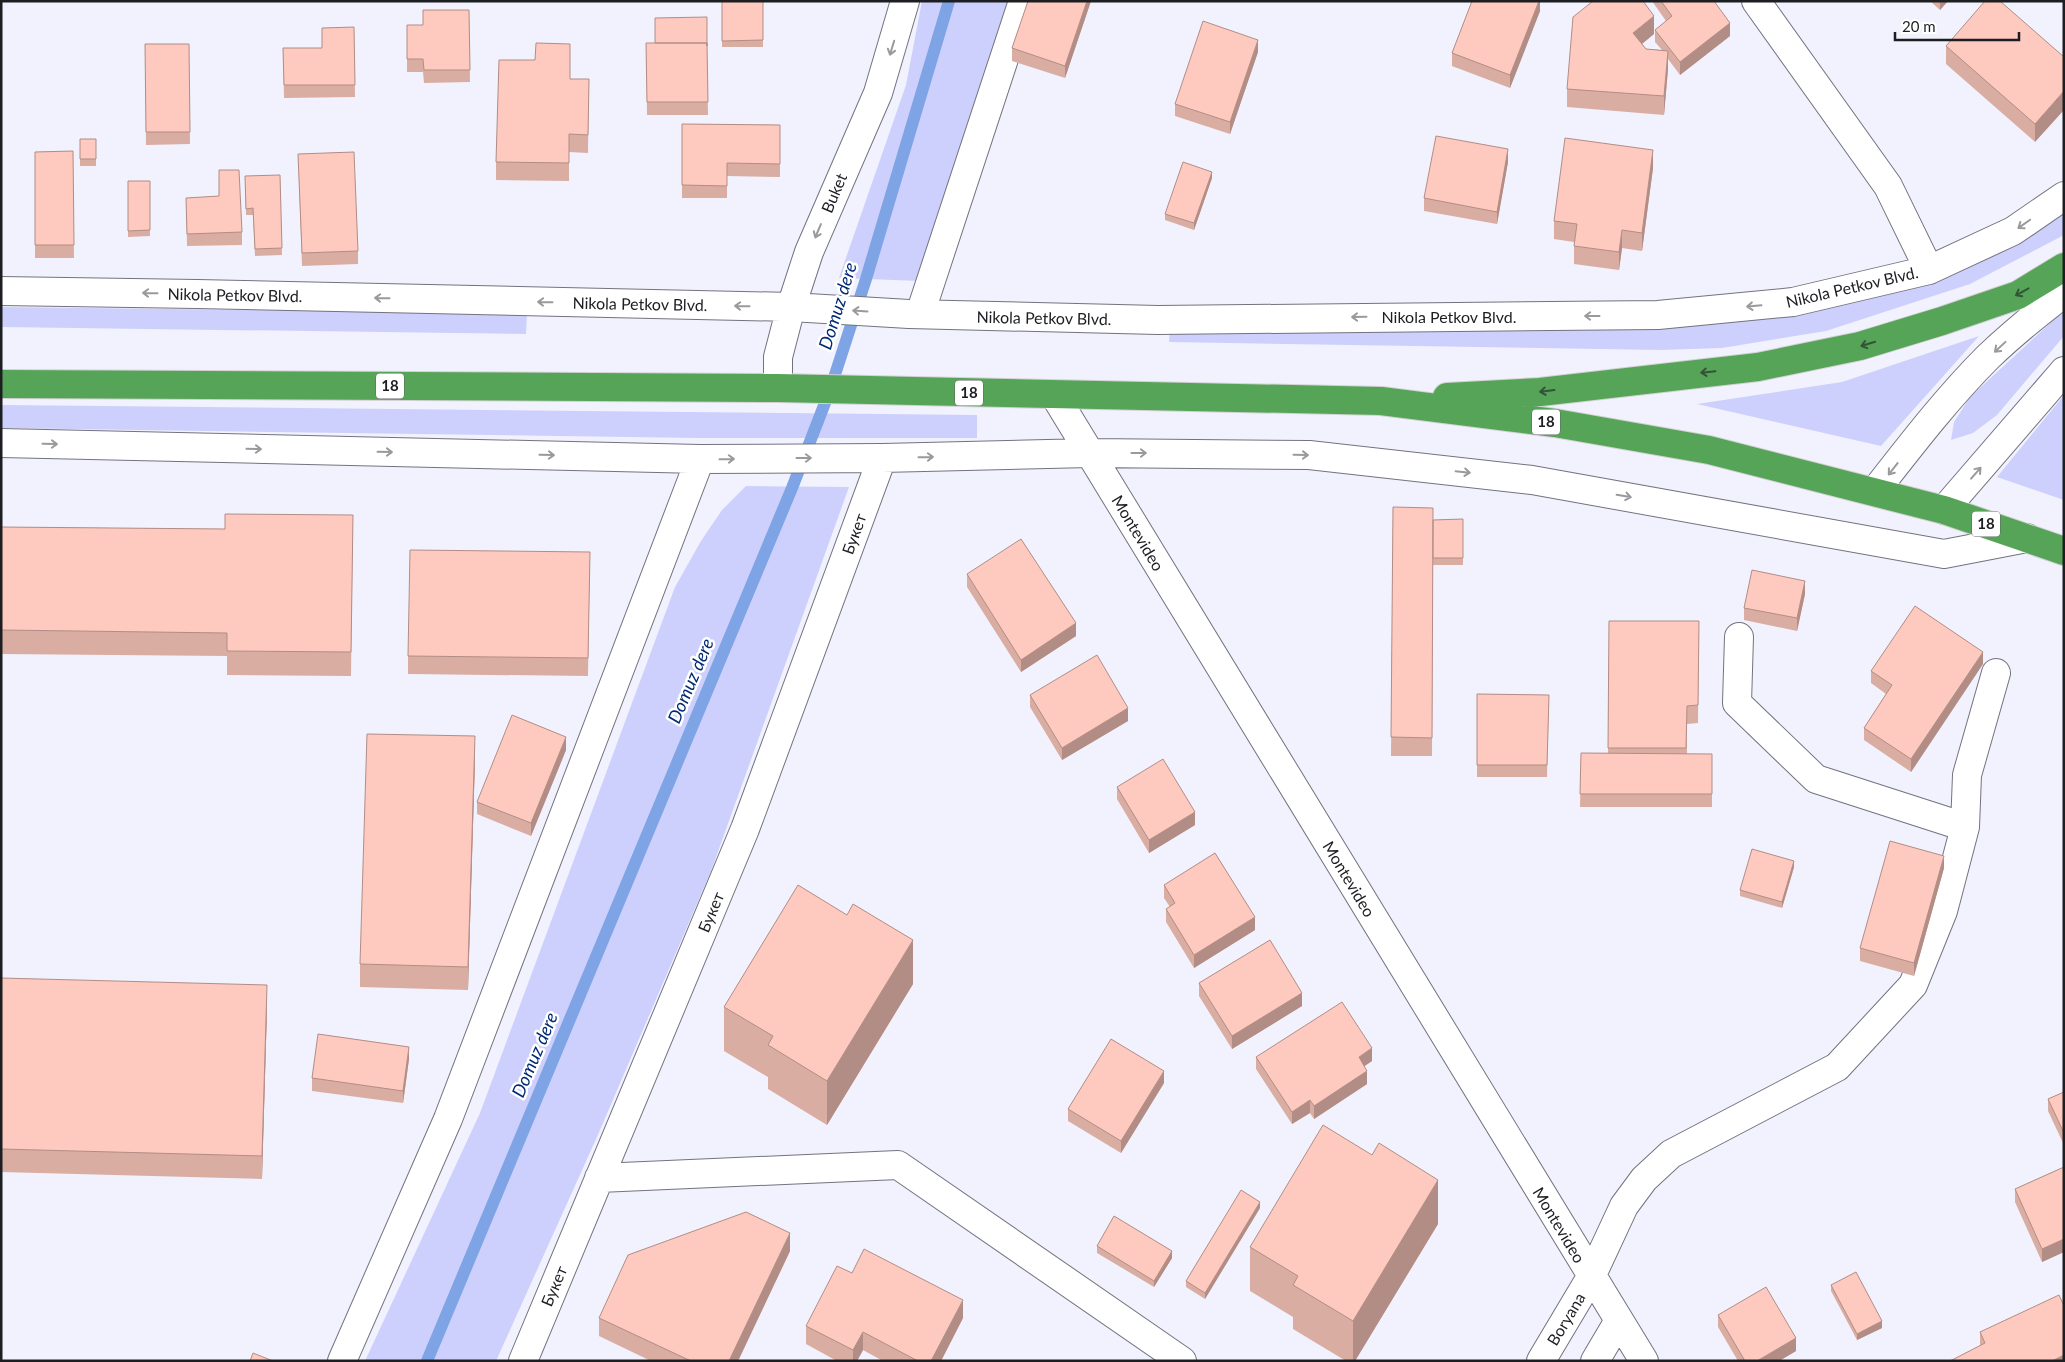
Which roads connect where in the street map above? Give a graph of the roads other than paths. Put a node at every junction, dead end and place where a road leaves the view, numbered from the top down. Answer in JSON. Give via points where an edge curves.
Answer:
{"nodes":[{"id":1,"x":905,"y":1,"type":"edge"},
{"id":2,"x":1024,"y":1,"type":"edge"},
{"id":3,"x":1756,"y":1,"type":"edge"},
{"id":4,"x":2064,"y":196,"type":"edge"},
{"id":5,"x":2064,"y":267,"type":"edge"},
{"id":6,"x":1928,"y":270,"type":"junction"},
{"id":7,"x":1,"y":292,"type":"edge"},
{"id":8,"x":2064,"y":293,"type":"edge"},
{"id":9,"x":798,"y":308,"type":"junction"},
{"id":10,"x":914,"y":314,"type":"junction"},
{"id":11,"x":2064,"y":371,"type":"edge"},
{"id":12,"x":1,"y":384,"type":"edge"},
{"id":13,"x":778,"y":388,"type":"junction"},
{"id":14,"x":1055,"y":396,"type":"junction"},
{"id":15,"x":1381,"y":401,"type":"junction"},
{"id":16,"x":1,"y":443,"type":"edge"},
{"id":17,"x":1090,"y":453,"type":"junction"},
{"id":18,"x":871,"y":458,"type":"junction"},
{"id":19,"x":700,"y":459,"type":"junction"},
{"id":20,"x":1875,"y":491,"type":"junction"},
{"id":21,"x":1944,"y":510,"type":"junction"},
{"id":22,"x":2027,"y":538,"type":"junction"},
{"id":23,"x":2064,"y":551,"type":"edge"},
{"id":24,"x":1739,"y":637,"type":"dead end"},
{"id":25,"x":1996,"y":673,"type":"dead end"},
{"id":26,"x":1965,"y":827,"type":"junction"},
{"id":27,"x":599,"y":1178,"type":"junction"},
{"id":28,"x":1591,"y":1277,"type":"junction"},
{"id":29,"x":1618,"y":1322,"type":"junction"},
{"id":30,"x":342,"y":1361,"type":"edge"},
{"id":31,"x":523,"y":1361,"type":"edge"},
{"id":32,"x":1182,"y":1361,"type":"edge"},
{"id":33,"x":1541,"y":1361,"type":"edge"},
{"id":34,"x":1595,"y":1361,"type":"edge"},
{"id":35,"x":1644,"y":1361,"type":"edge"}],
"edges":[{"from":1,"to":9,"type":"street","name":"Buket","one_way":true,"via":[[878,92],[809,252]]},
{"from":2,"to":10,"type":"street"},
{"from":3,"to":6,"type":"street","via":[[1888,186]]},
{"from":4,"to":6,"type":"street","name":"Nikola Petkov Blvd.","one_way":true,"via":[[2013,231]]},
{"from":5,"to":15,"type":"highway","one_way":true,"via":[[2018,295],[1942,321],[1860,346],[1758,367],[1540,392]]},
{"from":6,"to":10,"type":"street","name":"Nikola Petkov Blvd.","one_way":true,"via":[[1794,302],[1658,315],[1158,320]]},
{"from":9,"to":7,"type":"street","name":"Nikola Petkov Blvd.","one_way":true},
{"from":8,"to":20,"type":"street","one_way":true,"via":[[1988,358],[1916,438]]},
{"from":10,"to":9,"type":"street","name":"Nikola Petkov Blvd.","one_way":true},
{"from":9,"to":13,"type":"street","name":"Buket","via":[[778,358]]},
{"from":21,"to":11,"type":"street","one_way":true},
{"from":12,"to":13,"type":"highway","number":"18"},
{"from":13,"to":14,"type":"highway","number":"18"},
{"from":14,"to":15,"type":"highway","number":"18"},
{"from":14,"to":17,"type":"street","name":"Montevideo"},
{"from":15,"to":20,"type":"highway","number":"18","via":[[1555,423],[1709,450]]},
{"from":16,"to":19,"type":"street","one_way":true},
{"from":18,"to":17,"type":"street","one_way":true},
{"from":17,"to":22,"type":"street","one_way":true,"via":[[1309,454],[1532,480],[1944,554]]},
{"from":17,"to":28,"type":"street","name":"Montevideo"},
{"from":19,"to":18,"type":"street","one_way":true},
{"from":18,"to":27,"type":"street","name":"Букет","via":[[745,829]]},
{"from":19,"to":30,"type":"street","via":[[448,1119]]},
{"from":20,"to":21,"type":"highway","number":"18"},
{"from":21,"to":22,"type":"highway","number":"18"},
{"from":22,"to":23,"type":"highway","number":"18"},
{"from":24,"to":26,"type":"street","via":[[1737,703],[1816,779]]},
{"from":25,"to":26,"type":"street","name":"Boryana","via":[[1967,775]]},
{"from":26,"to":28,"type":"street","name":"Boryana","via":[[1943,911],[1914,985],[1837,1066],[1672,1154],[1644,1178],[1624,1206]]},
{"from":27,"to":31,"type":"street","name":"Букет"},
{"from":27,"to":32,"type":"street","via":[[898,1165]]},
{"from":28,"to":29,"type":"street","name":"Montevideo"},
{"from":28,"to":33,"type":"street","name":"Boryana"},
{"from":29,"to":34,"type":"street"},
{"from":29,"to":35,"type":"street","name":"Montevideo"}]}
